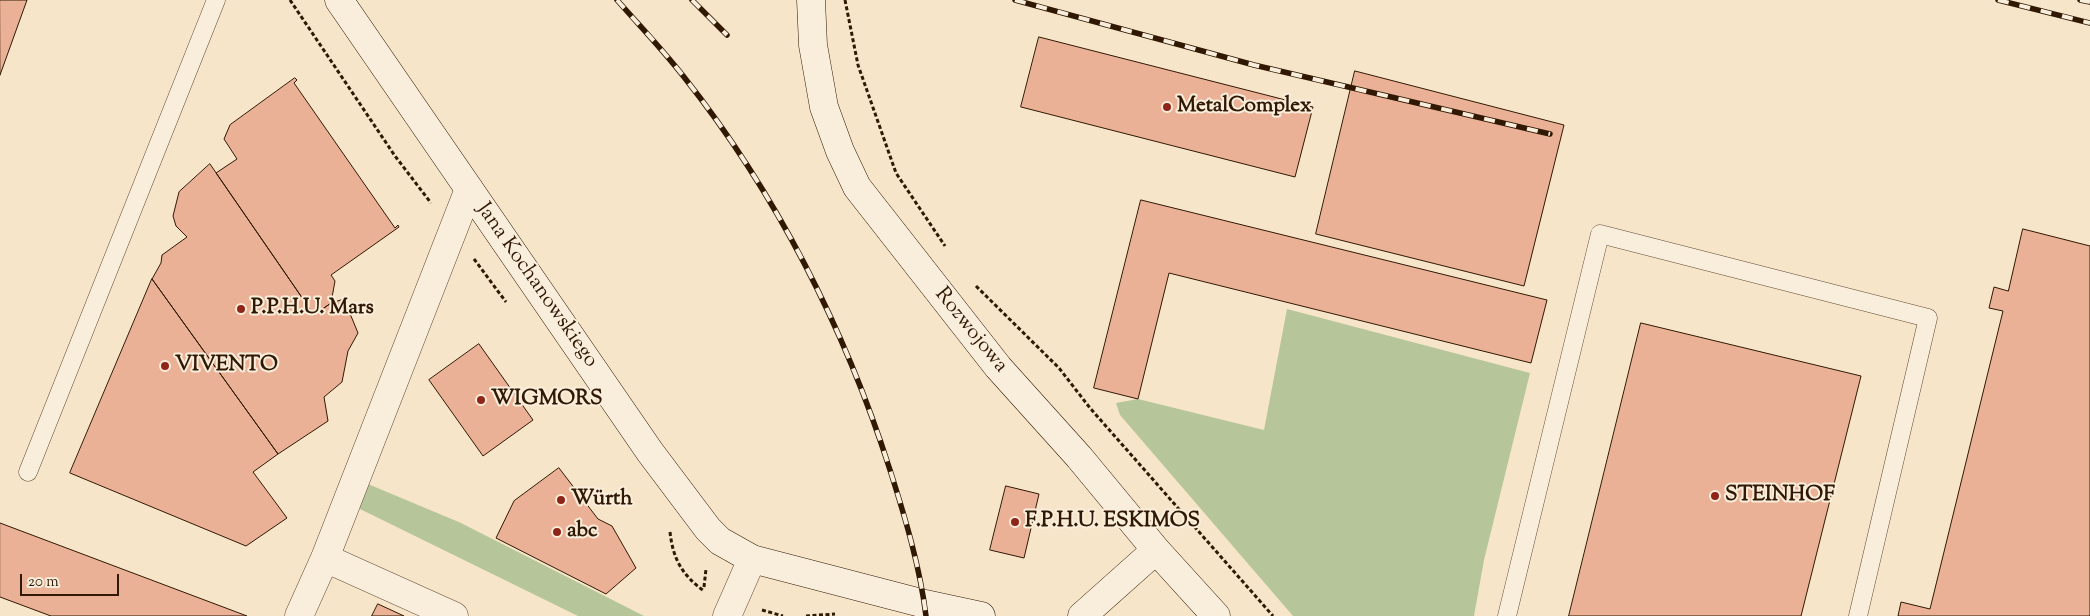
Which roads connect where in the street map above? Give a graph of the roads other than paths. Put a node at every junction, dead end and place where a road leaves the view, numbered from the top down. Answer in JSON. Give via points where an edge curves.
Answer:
{"nodes":[{"id":1,"x":216,"y":0,"type":"edge"},
{"id":2,"x":339,"y":0,"type":"edge"},
{"id":3,"x":811,"y":0,"type":"edge"},
{"id":4,"x":469,"y":189,"type":"junction"},
{"id":5,"x":28,"y":472,"type":"dead end"},
{"id":6,"x":1156,"y":550,"type":"junction"},
{"id":7,"x":325,"y":558,"type":"junction"},
{"id":8,"x":752,"y":559,"type":"junction"},
{"id":9,"x":299,"y":616,"type":"edge"},
{"id":10,"x":454,"y":616,"type":"edge"},
{"id":11,"x":727,"y":616,"type":"edge"},
{"id":12,"x":982,"y":616,"type":"edge"},
{"id":13,"x":1082,"y":616,"type":"edge"},
{"id":14,"x":1216,"y":616,"type":"edge"},
{"id":15,"x":1507,"y":616,"type":"edge"},
{"id":16,"x":1858,"y":616,"type":"edge"}],
"edges":[{"from":1,"to":5,"type":"lane"},
{"from":2,"to":4,"type":"street","name":"Jana Kochanowskiego"},
{"from":3,"to":6,"type":"street","name":"Rozwojowa","via":[[813,45],[824,107],[857,187],[998,367]]},
{"from":4,"to":7,"type":"street"},
{"from":4,"to":8,"type":"street","name":"Jana Kochanowskiego","via":[[684,498],[720,541]]},
{"from":6,"to":13,"type":"street"},
{"from":6,"to":14,"type":"street","name":"Rozwojowa"},
{"from":7,"to":9,"type":"street"},
{"from":7,"to":10,"type":"street"},
{"from":8,"to":11,"type":"street"},
{"from":8,"to":12,"type":"street","name":"Jana Kochanowskiego"},
{"from":15,"to":16,"type":"lane","via":[[1600,234],[1928,318]]}]}
